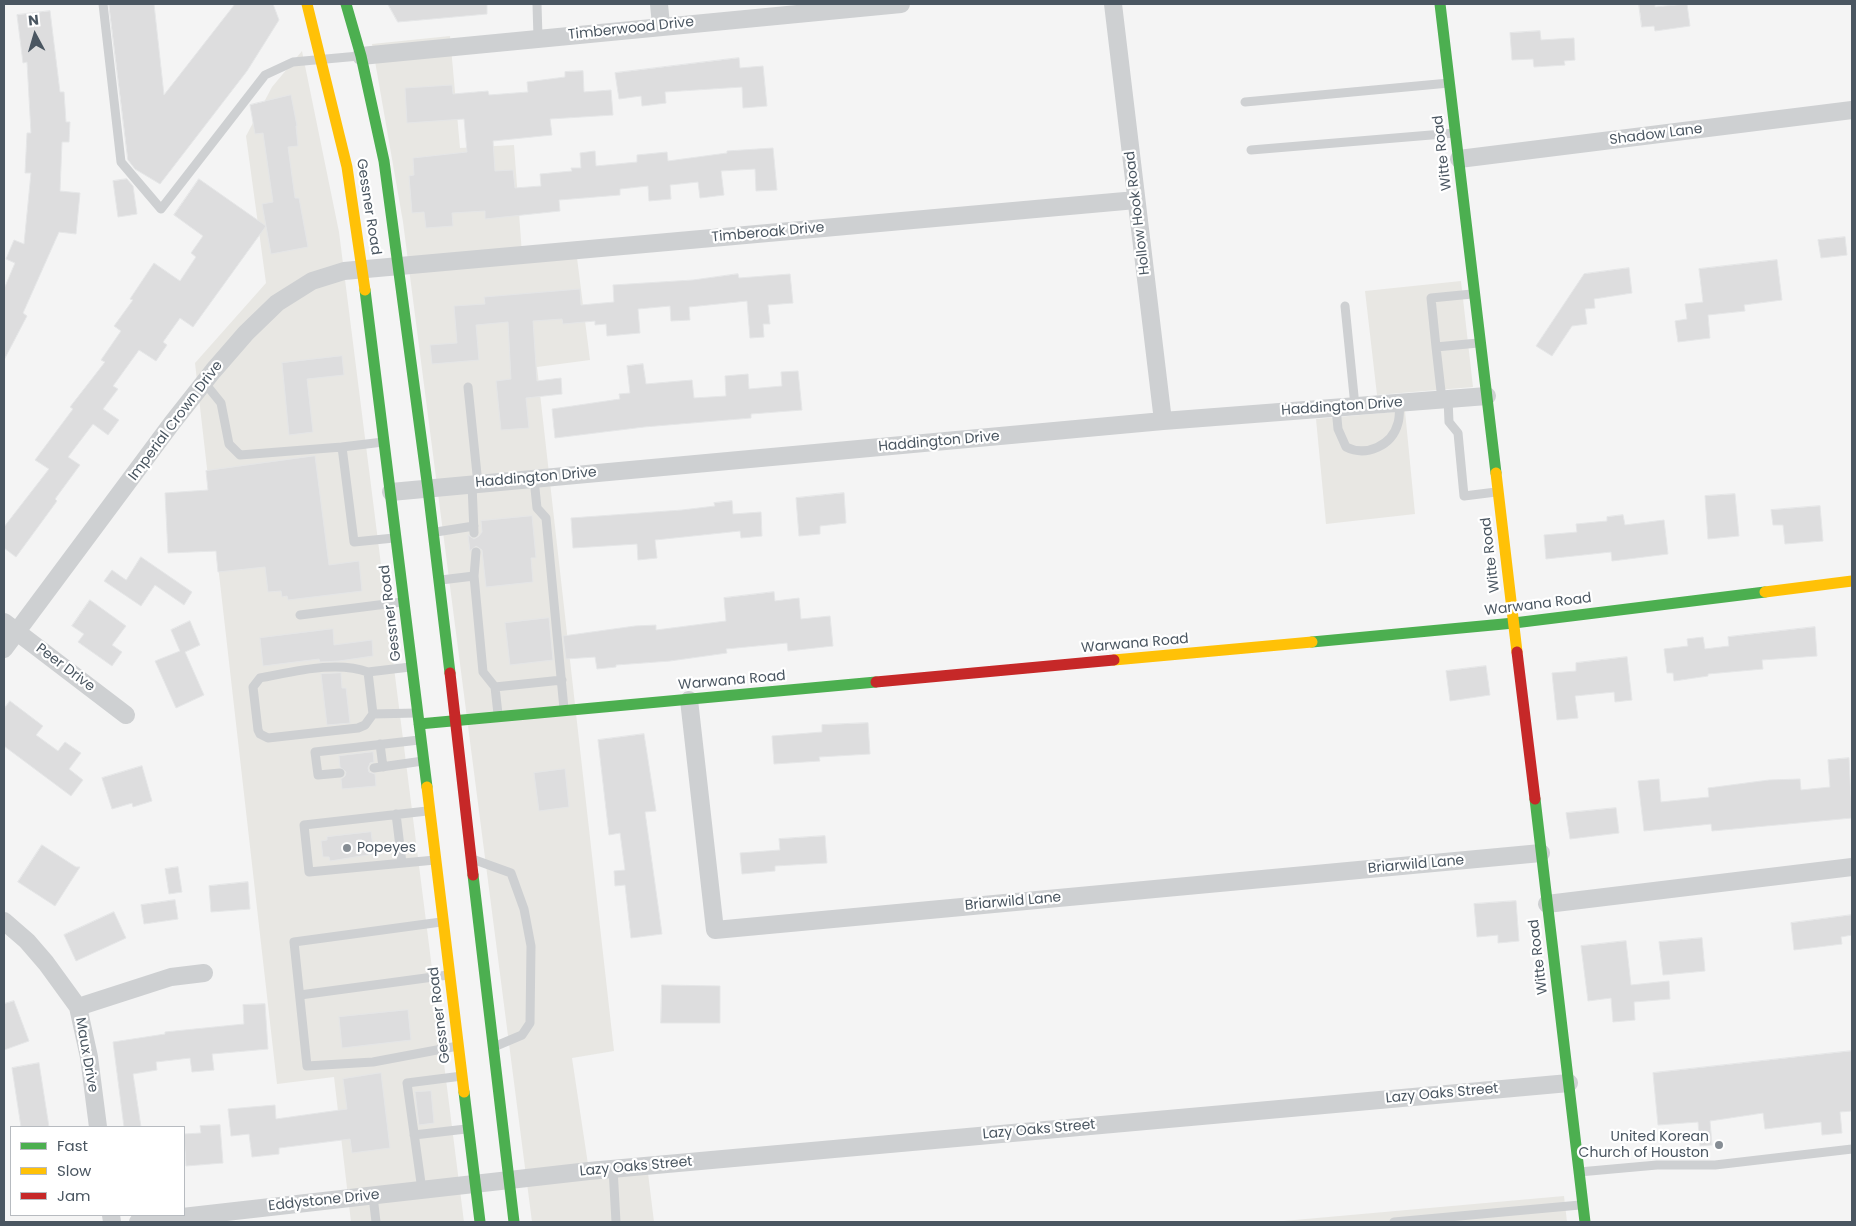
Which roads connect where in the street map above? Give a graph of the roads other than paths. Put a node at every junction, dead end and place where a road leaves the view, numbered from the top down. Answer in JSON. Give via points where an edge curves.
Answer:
{"nodes":[{"id":1,"x":104,"y":4,"type":"edge"},
{"id":2,"x":307,"y":4,"type":"edge"},
{"id":3,"x":346,"y":4,"type":"edge"},
{"id":4,"x":537,"y":4,"type":"edge"},
{"id":5,"x":659,"y":4,"type":"edge"},
{"id":6,"x":893,"y":4,"type":"edge"},
{"id":7,"x":1113,"y":4,"type":"edge"},
{"id":8,"x":1440,"y":4,"type":"edge"},
{"id":9,"x":661,"y":25,"type":"junction"},
{"id":10,"x":538,"y":38,"type":"junction"},
{"id":11,"x":361,"y":56,"type":"junction"},
{"id":12,"x":322,"y":59,"type":"junction"},
{"id":13,"x":1450,"y":83,"type":"junction"},
{"id":14,"x":1245,"y":102,"type":"dead end"},
{"id":15,"x":1852,"y":110,"type":"edge"},
{"id":16,"x":1456,"y":133,"type":"junction"},
{"id":17,"x":1251,"y":150,"type":"dead end"},
{"id":18,"x":1459,"y":159,"type":"junction"},
{"id":19,"x":1136,"y":200,"type":"junction"},
{"id":20,"x":399,"y":266,"type":"junction"},
{"id":21,"x":362,"y":269,"type":"junction"},
{"id":22,"x":1475,"y":294,"type":"junction"},
{"id":23,"x":1345,"y":306,"type":"dead end"},
{"id":24,"x":1480,"y":343,"type":"junction"},
{"id":25,"x":1436,"y":347,"type":"junction"},
{"id":26,"x":204,"y":382,"type":"junction"},
{"id":27,"x":468,"y":387,"type":"dead end"},
{"id":28,"x":1487,"y":396,"type":"junction"},
{"id":29,"x":1445,"y":399,"type":"junction"},
{"id":30,"x":1400,"y":403,"type":"junction"},
{"id":31,"x":1355,"y":406,"type":"junction"},
{"id":32,"x":1336,"y":408,"type":"junction"},
{"id":33,"x":1162,"y":421,"type":"junction"},
{"id":34,"x":385,"y":442,"type":"junction"},
{"id":35,"x":342,"y":447,"type":"junction"},
{"id":36,"x":534,"y":479,"type":"junction"},
{"id":37,"x":475,"y":484,"type":"junction"},
{"id":38,"x":428,"y":488,"type":"junction"},
{"id":39,"x":391,"y":492,"type":"junction"},
{"id":40,"x":1498,"y":492,"type":"junction"},
{"id":41,"x":433,"y":532,"type":"junction"},
{"id":42,"x":397,"y":538,"type":"junction"},
{"id":43,"x":476,"y":552,"type":"dead end"},
{"id":44,"x":474,"y":576,"type":"junction"},
{"id":45,"x":438,"y":580,"type":"junction"},
{"id":46,"x":1852,"y":582,"type":"edge"},
{"id":47,"x":405,"y":602,"type":"junction"},
{"id":48,"x":300,"y":615,"type":"dead end"},
{"id":49,"x":1514,"y":623,"type":"junction"},
{"id":50,"x":10,"y":627,"type":"edge"},
{"id":51,"x":4,"y":649,"type":"edge"},
{"id":52,"x":412,"y":667,"type":"junction"},
{"id":53,"x":368,"y":672,"type":"junction"},
{"id":54,"x":562,"y":680,"type":"junction"},
{"id":55,"x":495,"y":687,"type":"junction"},
{"id":56,"x":689,"y":700,"type":"junction"},
{"id":57,"x":565,"y":712,"type":"junction"},
{"id":58,"x":373,"y":714,"type":"junction"},
{"id":59,"x":126,"y":715,"type":"dead end"},
{"id":60,"x":450,"y":715,"type":"junction"},
{"id":61,"x":421,"y":717,"type":"junction"},
{"id":62,"x":498,"y":718,"type":"junction"},
{"id":63,"x":421,"y":740,"type":"junction"},
{"id":64,"x":380,"y":744,"type":"junction"},
{"id":65,"x":424,"y":760,"type":"junction"},
{"id":66,"x":340,"y":772,"type":"dead end"},
{"id":67,"x":430,"y":810,"type":"junction"},
{"id":68,"x":396,"y":814,"type":"junction"},
{"id":69,"x":1541,"y":853,"type":"junction"},
{"id":70,"x":471,"y":858,"type":"junction"},
{"id":71,"x":436,"y":860,"type":"junction"},
{"id":72,"x":402,"y":863,"type":"junction"},
{"id":73,"x":1852,"y":867,"type":"edge"},
{"id":74,"x":1547,"y":904,"type":"junction"},
{"id":75,"x":4,"y":921,"type":"edge"},
{"id":76,"x":444,"y":922,"type":"junction"},
{"id":77,"x":204,"y":973,"type":"dead end"},
{"id":78,"x":450,"y":975,"type":"junction"},
{"id":79,"x":300,"y":995,"type":"junction"},
{"id":80,"x":78,"y":1007,"type":"junction"},
{"id":81,"x":458,"y":1046,"type":"junction"},
{"id":82,"x":494,"y":1048,"type":"junction"},
{"id":83,"x":462,"y":1076,"type":"junction"},
{"id":84,"x":1568,"y":1082,"type":"junction"},
{"id":85,"x":98,"y":1126,"type":"edge"},
{"id":86,"x":468,"y":1128,"type":"junction"},
{"id":87,"x":414,"y":1135,"type":"junction"},
{"id":88,"x":1852,"y":1149,"type":"edge"},
{"id":89,"x":613,"y":1168,"type":"junction"},
{"id":90,"x":1579,"y":1172,"type":"junction"},
{"id":91,"x":510,"y":1180,"type":"junction"},
{"id":92,"x":475,"y":1184,"type":"junction"},
{"id":93,"x":422,"y":1190,"type":"junction"},
{"id":94,"x":373,"y":1196,"type":"junction"},
{"id":95,"x":1583,"y":1204,"type":"junction"},
{"id":96,"x":138,"y":1222,"type":"edge"},
{"id":97,"x":376,"y":1222,"type":"edge"},
{"id":98,"x":480,"y":1222,"type":"edge"},
{"id":99,"x":514,"y":1222,"type":"edge"},
{"id":100,"x":616,"y":1222,"type":"edge"},
{"id":101,"x":1395,"y":1222,"type":"edge"},
{"id":102,"x":1585,"y":1222,"type":"edge"}],
"edges":[{"from":1,"to":12,"type":"lane","via":[[121,162],[161,209],[265,75],[293,62]]},
{"from":2,"to":12,"type":"street","name":"Gessner Road"},
{"from":3,"to":11,"type":"street","name":"Gessner Road"},
{"from":4,"to":10,"type":"lane"},
{"from":5,"to":9,"type":"street"},
{"from":6,"to":9,"type":"street","name":"Timberwood Drive"},
{"from":7,"to":19,"type":"street","name":"Hollow Hook Road"},
{"from":8,"to":13,"type":"street","name":"Witte Road"},
{"from":9,"to":10,"type":"street","name":"Timberwood Drive"},
{"from":10,"to":11,"type":"street","name":"Timberwood Drive"},
{"from":11,"to":12,"type":"lane"},
{"from":11,"to":20,"type":"street","name":"Gessner Road","via":[[384,160]]},
{"from":12,"to":21,"type":"street","name":"Gessner Road","via":[[347,167]]},
{"from":13,"to":14,"type":"lane"},
{"from":13,"to":16,"type":"street","name":"Witte Road"},
{"from":15,"to":18,"type":"street","name":"Shadow Lane"},
{"from":16,"to":17,"type":"lane"},
{"from":16,"to":18,"type":"street","name":"Witte Road"},
{"from":18,"to":22,"type":"street","name":"Witte Road"},
{"from":19,"to":20,"type":"street","name":"Timberoak Drive"},
{"from":19,"to":33,"type":"street","name":"Hollow Hook Road"},
{"from":20,"to":21,"type":"street","name":"Imperial Crown Drive"},
{"from":20,"to":38,"type":"street","name":"Gessner Road"},
{"from":21,"to":26,"type":"street","name":"Imperial Crown Drive","via":[[312,281],[277,303]]},
{"from":21,"to":34,"type":"street","name":"Gessner Road"},
{"from":22,"to":24,"type":"street","name":"Witte Road"},
{"from":22,"to":25,"type":"lane","via":[[1431,298]]},
{"from":23,"to":31,"type":"lane"},
{"from":24,"to":25,"type":"lane"},
{"from":24,"to":28,"type":"street","name":"Witte Road"},
{"from":25,"to":29,"type":"lane"},
{"from":26,"to":35,"type":"lane","via":[[221,403],[229,444],[240,454]]},
{"from":26,"to":50,"type":"street","name":"Imperial Crown Drive"},
{"from":27,"to":37,"type":"lane"},
{"from":28,"to":29,"type":"street","name":"Haddington Drive"},
{"from":28,"to":40,"type":"street","name":"Witte Road"},
{"from":29,"to":30,"type":"street","name":"Haddington Drive"},
{"from":29,"to":40,"type":"lane","via":[[1449,422],[1458,433],[1464,496]]},
{"from":30,"to":31,"type":"street","name":"Haddington Drive"},
{"from":30,"to":32,"type":"lane","via":[[1398,424],[1392,436],[1381,446],[1367,451],[1346,447],[1341,440]]},
{"from":31,"to":32,"type":"street","name":"Haddington Drive"},
{"from":32,"to":33,"type":"street","name":"Haddington Drive"},
{"from":33,"to":36,"type":"street","name":"Haddington Drive"},
{"from":34,"to":35,"type":"lane"},
{"from":34,"to":39,"type":"street","name":"Gessner Road"},
{"from":35,"to":42,"type":"lane","via":[[354,542]]},
{"from":36,"to":37,"type":"street","name":"Haddington Drive"},
{"from":36,"to":54,"type":"lane","via":[[537,508],[546,518]]},
{"from":37,"to":38,"type":"street","name":"Haddington Drive"},
{"from":37,"to":41,"type":"lane","via":[[474,529]]},
{"from":38,"to":39,"type":"street","name":"Haddington Drive"},
{"from":38,"to":41,"type":"street","name":"Gessner Road"},
{"from":39,"to":42,"type":"street","name":"Gessner Road"},
{"from":40,"to":49,"type":"street","name":"Witte Road"},
{"from":41,"to":45,"type":"street","name":"Gessner Road"},
{"from":42,"to":47,"type":"street","name":"Gessner Road"},
{"from":43,"to":44,"type":"lane"},
{"from":44,"to":45,"type":"lane"},
{"from":44,"to":55,"type":"lane","via":[[483,672]]},
{"from":45,"to":60,"type":"street","name":"Gessner Road"},
{"from":46,"to":49,"type":"street","name":"Warwana Road"},
{"from":47,"to":48,"type":"lane"},
{"from":47,"to":52,"type":"street","name":"Gessner Road"},
{"from":49,"to":56,"type":"street","name":"Warwana Road"},
{"from":49,"to":69,"type":"street","name":"Witte Road"},
{"from":50,"to":51,"type":"street","name":"Imperial Crown Drive"},
{"from":50,"to":59,"type":"street","name":"Peer Drive"},
{"from":52,"to":53,"type":"lane"},
{"from":52,"to":61,"type":"street","name":"Gessner Road"},
{"from":53,"to":58,"type":"lane"},
{"from":53,"to":58,"type":"lane","via":[[337,667],[260,678],[253,687],[258,730],[268,738],[358,728],[365,725]]},
{"from":54,"to":55,"type":"lane"},
{"from":54,"to":57,"type":"lane"},
{"from":55,"to":62,"type":"lane"},
{"from":56,"to":57,"type":"street","name":"Warwana Road"},
{"from":56,"to":69,"type":"street","name":"Briarwild Lane","via":[[715,930]]},
{"from":57,"to":62,"type":"street","name":"Warwana Road"},
{"from":58,"to":61,"type":"lane"},
{"from":60,"to":61,"type":"street","name":"Warwana Road"},
{"from":60,"to":62,"type":"street","name":"Warwana Road"},
{"from":60,"to":70,"type":"street","name":"Gessner Road"},
{"from":61,"to":63,"type":"street","name":"Gessner Road"},
{"from":63,"to":64,"type":"lane"},
{"from":63,"to":65,"type":"street","name":"Gessner Road"},
{"from":64,"to":65,"type":"lane","via":[[379,768]]},
{"from":64,"to":66,"type":"lane","via":[[316,752],[318,775]]},
{"from":65,"to":67,"type":"street","name":"Gessner Road"},
{"from":67,"to":68,"type":"lane"},
{"from":67,"to":71,"type":"street","name":"Gessner Road"},
{"from":68,"to":72,"type":"lane"},
{"from":68,"to":72,"type":"lane","via":[[304,825],[309,872]]},
{"from":69,"to":74,"type":"street","name":"Witte Road"},
{"from":70,"to":82,"type":"street","name":"Gessner Road"},
{"from":70,"to":82,"type":"lane","via":[[511,873],[524,909],[531,946],[530,1023],[522,1034]]},
{"from":71,"to":72,"type":"lane"},
{"from":71,"to":76,"type":"street","name":"Gessner Road"},
{"from":73,"to":74,"type":"street"},
{"from":74,"to":84,"type":"street","name":"Witte Road"},
{"from":75,"to":80,"type":"street","name":"Maux Drive","via":[[46,963]]},
{"from":76,"to":78,"type":"street","name":"Gessner Road"},
{"from":76,"to":79,"type":"lane","via":[[294,942]]},
{"from":77,"to":80,"type":"street","via":[[171,977]]},
{"from":78,"to":79,"type":"lane"},
{"from":78,"to":81,"type":"street","name":"Gessner Road"},
{"from":79,"to":81,"type":"lane","via":[[307,1066],[396,1059]]},
{"from":80,"to":85,"type":"street","name":"Maux Drive","via":[[89,1057]]},
{"from":81,"to":83,"type":"street","name":"Gessner Road"},
{"from":82,"to":91,"type":"street","name":"Gessner Road"},
{"from":83,"to":86,"type":"street","name":"Gessner Road"},
{"from":83,"to":87,"type":"lane","via":[[407,1083]]},
{"from":84,"to":89,"type":"street","name":"Lazy Oaks Street"},
{"from":84,"to":90,"type":"street","name":"Witte Road"},
{"from":86,"to":87,"type":"lane"},
{"from":86,"to":92,"type":"street","name":"Gessner Road"},
{"from":87,"to":93,"type":"lane"},
{"from":88,"to":90,"type":"lane","via":[[1715,1164]]},
{"from":89,"to":91,"type":"street","name":"Lazy Oaks Street"},
{"from":89,"to":100,"type":"lane"},
{"from":90,"to":95,"type":"street","name":"Witte Road"},
{"from":91,"to":92,"type":"street","name":"Eddystone Drive"},
{"from":91,"to":99,"type":"street","name":"Gessner Road"},
{"from":92,"to":93,"type":"street","name":"Eddystone Drive"},
{"from":92,"to":98,"type":"street","name":"Gessner Road"},
{"from":93,"to":94,"type":"street","name":"Eddystone Drive"},
{"from":94,"to":96,"type":"street","name":"Eddystone Drive"},
{"from":94,"to":97,"type":"lane"},
{"from":95,"to":101,"type":"lane"},
{"from":95,"to":102,"type":"street","name":"Witte Road"}]}
